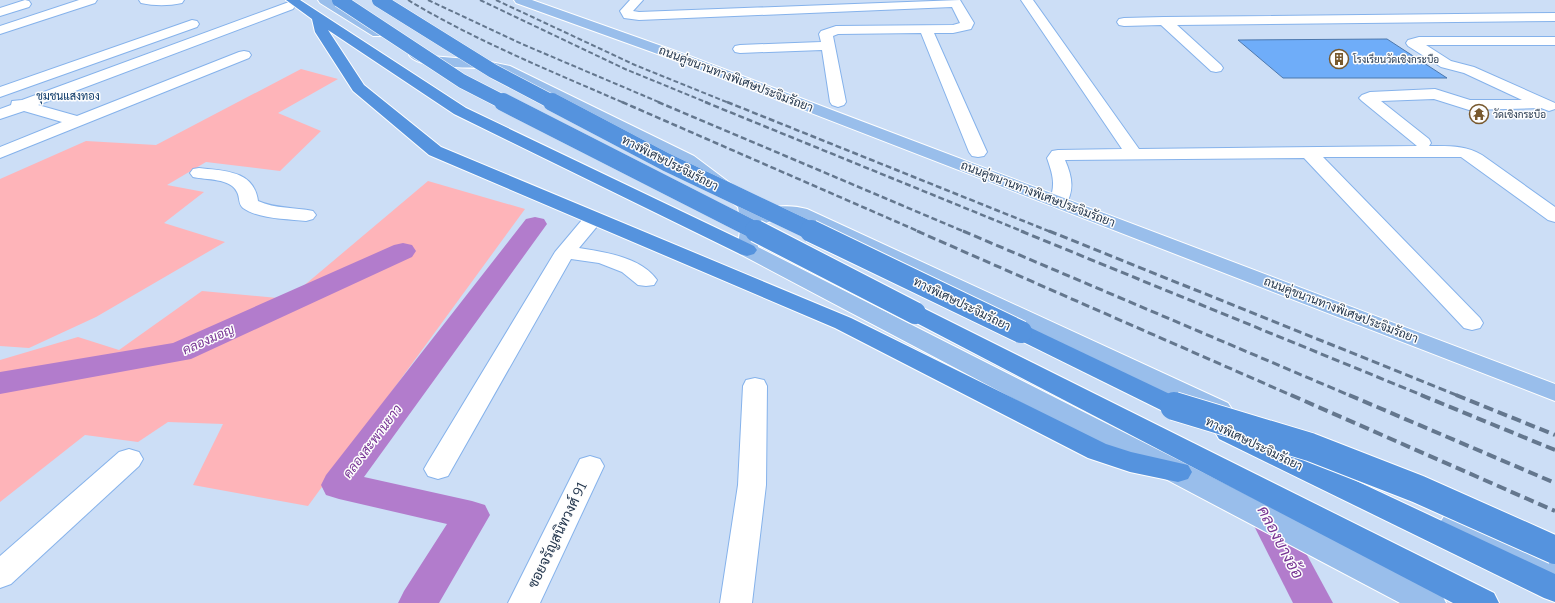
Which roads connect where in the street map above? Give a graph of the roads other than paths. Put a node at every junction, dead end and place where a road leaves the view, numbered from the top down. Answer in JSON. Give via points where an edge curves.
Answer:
{"nodes":[{"id":1,"x":91,"y":0,"type":"edge"},
{"id":2,"x":145,"y":0,"type":"edge"},
{"id":3,"x":178,"y":0,"type":"edge"},
{"id":4,"x":339,"y":0,"type":"edge"},
{"id":5,"x":379,"y":0,"type":"edge"},
{"id":6,"x":520,"y":0,"type":"edge"},
{"id":7,"x":637,"y":0,"type":"edge"},
{"id":8,"x":1027,"y":0,"type":"edge"},
{"id":9,"x":954,"y":2,"type":"edge"},
{"id":10,"x":290,"y":3,"type":"edge"},
{"id":11,"x":24,"y":4,"type":"dead end"},
{"id":12,"x":321,"y":9,"type":"edge"},
{"id":13,"x":0,"y":12,"type":"edge"},
{"id":14,"x":1555,"y":17,"type":"edge"},
{"id":15,"x":1164,"y":21,"type":"junction"},
{"id":16,"x":1124,"y":22,"type":"dead end"},
{"id":17,"x":192,"y":24,"type":"dead end"},
{"id":18,"x":926,"y":29,"type":"junction"},
{"id":19,"x":0,"y":30,"type":"edge"},
{"id":20,"x":1555,"y":41,"type":"edge"},
{"id":21,"x":827,"y":46,"type":"junction"},
{"id":22,"x":740,"y":49,"type":"dead end"},
{"id":23,"x":244,"y":55,"type":"dead end"},
{"id":24,"x":1216,"y":68,"type":"dead end"},
{"id":25,"x":0,"y":92,"type":"edge"},
{"id":26,"x":0,"y":98,"type":"edge"},
{"id":27,"x":838,"y":102,"type":"dead end"},
{"id":28,"x":23,"y":105,"type":"junction"},
{"id":29,"x":1551,"y":106,"type":"edge"},
{"id":30,"x":0,"y":114,"type":"edge"},
{"id":31,"x":76,"y":122,"type":"junction"},
{"id":32,"x":1423,"y":142,"type":"dead end"},
{"id":33,"x":978,"y":152,"type":"dead end"},
{"id":34,"x":0,"y":153,"type":"edge"},
{"id":35,"x":1309,"y":153,"type":"junction"},
{"id":36,"x":1134,"y":154,"type":"junction"},
{"id":37,"x":199,"y":173,"type":"dead end"},
{"id":38,"x":1555,"y":201,"type":"edge"},
{"id":39,"x":1058,"y":202,"type":"junction"},
{"id":40,"x":1536,"y":202,"type":"junction"},
{"id":41,"x":306,"y":215,"type":"dead end"},
{"id":42,"x":1555,"y":216,"type":"edge"},
{"id":43,"x":594,"y":218,"type":"junction"},
{"id":44,"x":751,"y":225,"type":"junction"},
{"id":45,"x":747,"y":250,"type":"junction"},
{"id":46,"x":565,"y":252,"type":"junction"},
{"id":47,"x":646,"y":280,"type":"dead end"},
{"id":48,"x":1472,"y":323,"type":"dead end"},
{"id":49,"x":755,"y":386,"type":"dead end"},
{"id":50,"x":1555,"y":393,"type":"edge"},
{"id":51,"x":1174,"y":406,"type":"junction"},
{"id":52,"x":129,"y":459,"type":"dead end"},
{"id":53,"x":590,"y":466,"type":"dead end"},
{"id":54,"x":438,"y":469,"type":"dead end"},
{"id":55,"x":1178,"y":472,"type":"junction"},
{"id":56,"x":1555,"y":550,"type":"edge"},
{"id":57,"x":1555,"y":567,"type":"edge"},
{"id":58,"x":0,"y":575,"type":"edge"},
{"id":59,"x":1555,"y":589,"type":"edge"},
{"id":60,"x":524,"y":603,"type":"edge"},
{"id":61,"x":736,"y":603,"type":"edge"},
{"id":62,"x":1430,"y":603,"type":"edge"},
{"id":63,"x":1483,"y":603,"type":"edge"}],
"edges":[{"from":1,"to":19,"type":"street"},
{"from":2,"to":3,"type":"street"},
{"from":4,"to":63,"type":"highway","name":"ทางพิเศษประจิมรัถยา","bridge":true,"via":[[469,84]]},
{"from":5,"to":51,"type":"highway","name":"ทางพิเศษประจิมรัถยา","bridge":true,"via":[[493,70],[666,162]]},
{"from":6,"to":39,"type":"main road","name":"ถนนคู่ขนานทางพิเศษประจิมรัถยา","via":[[682,58]]},
{"from":7,"to":9,"type":"street","via":[[626,11],[629,14],[639,16]]},
{"from":8,"to":36,"type":"street"},
{"from":9,"to":18,"type":"street","via":[[967,23],[966,26],[953,29]]},
{"from":10,"to":12,"type":"highway"},
{"from":10,"to":28,"type":"street"},
{"from":11,"to":13,"type":"street"},
{"from":12,"to":43,"type":"highway","via":[[322,32],[358,88],[435,151]]},
{"from":12,"to":44,"type":"main road","via":[[428,60],[481,64],[505,69],[688,160],[747,205]]},
{"from":12,"to":45,"type":"highway","via":[[460,111]]},
{"from":14,"to":15,"type":"street"},
{"from":15,"to":16,"type":"street"},
{"from":15,"to":24,"type":"street"},
{"from":17,"to":25,"type":"street"},
{"from":18,"to":21,"type":"street","via":[[836,30],[826,34]]},
{"from":18,"to":33,"type":"street"},
{"from":20,"to":29,"type":"street","via":[[1412,43],[1446,64],[1483,76]]},
{"from":21,"to":22,"type":"street"},
{"from":21,"to":27,"type":"street"},
{"from":23,"to":31,"type":"street"},
{"from":26,"to":28,"type":"street"},
{"from":28,"to":30,"type":"street"},
{"from":28,"to":31,"type":"street"},
{"from":29,"to":32,"type":"street","via":[[1469,105],[1435,94],[1367,98]]},
{"from":31,"to":34,"type":"street"},
{"from":35,"to":36,"type":"street"},
{"from":35,"to":40,"type":"street","via":[[1466,153]]},
{"from":35,"to":48,"type":"street"},
{"from":36,"to":39,"type":"street","via":[[1058,155],[1056,158],[1064,188]]},
{"from":37,"to":41,"type":"street","via":[[232,178],[242,183],[248,194],[249,204],[261,210]]},
{"from":38,"to":40,"type":"street"},
{"from":39,"to":50,"type":"main road","name":"ถนนคู่ขนานทางพิเศษประจิมรัถยา"},
{"from":40,"to":42,"type":"street"},
{"from":43,"to":46,"type":"street"},
{"from":43,"to":55,"type":"highway","via":[[843,323],[1097,451],[1130,462]]},
{"from":44,"to":45,"type":"main road"},
{"from":44,"to":57,"type":"main road","via":[[772,213],[800,213]]},
{"from":45,"to":55,"type":"main road"},
{"from":46,"to":47,"type":"street","via":[[603,258],[629,268]]},
{"from":46,"to":54,"type":"street"},
{"from":49,"to":61,"type":"street","via":[[752,485]]},
{"from":51,"to":56,"type":"highway","bridge":true,"via":[[1310,447],[1418,489]]},
{"from":51,"to":59,"type":"highway","name":"ทางพิเศษประจิมรัถยา","bridge":true},
{"from":52,"to":58,"type":"street"},
{"from":53,"to":60,"type":"street","name":"ซอยจรัญสนิทวงศ์ 91"},
{"from":55,"to":62,"type":"main road"}]}
